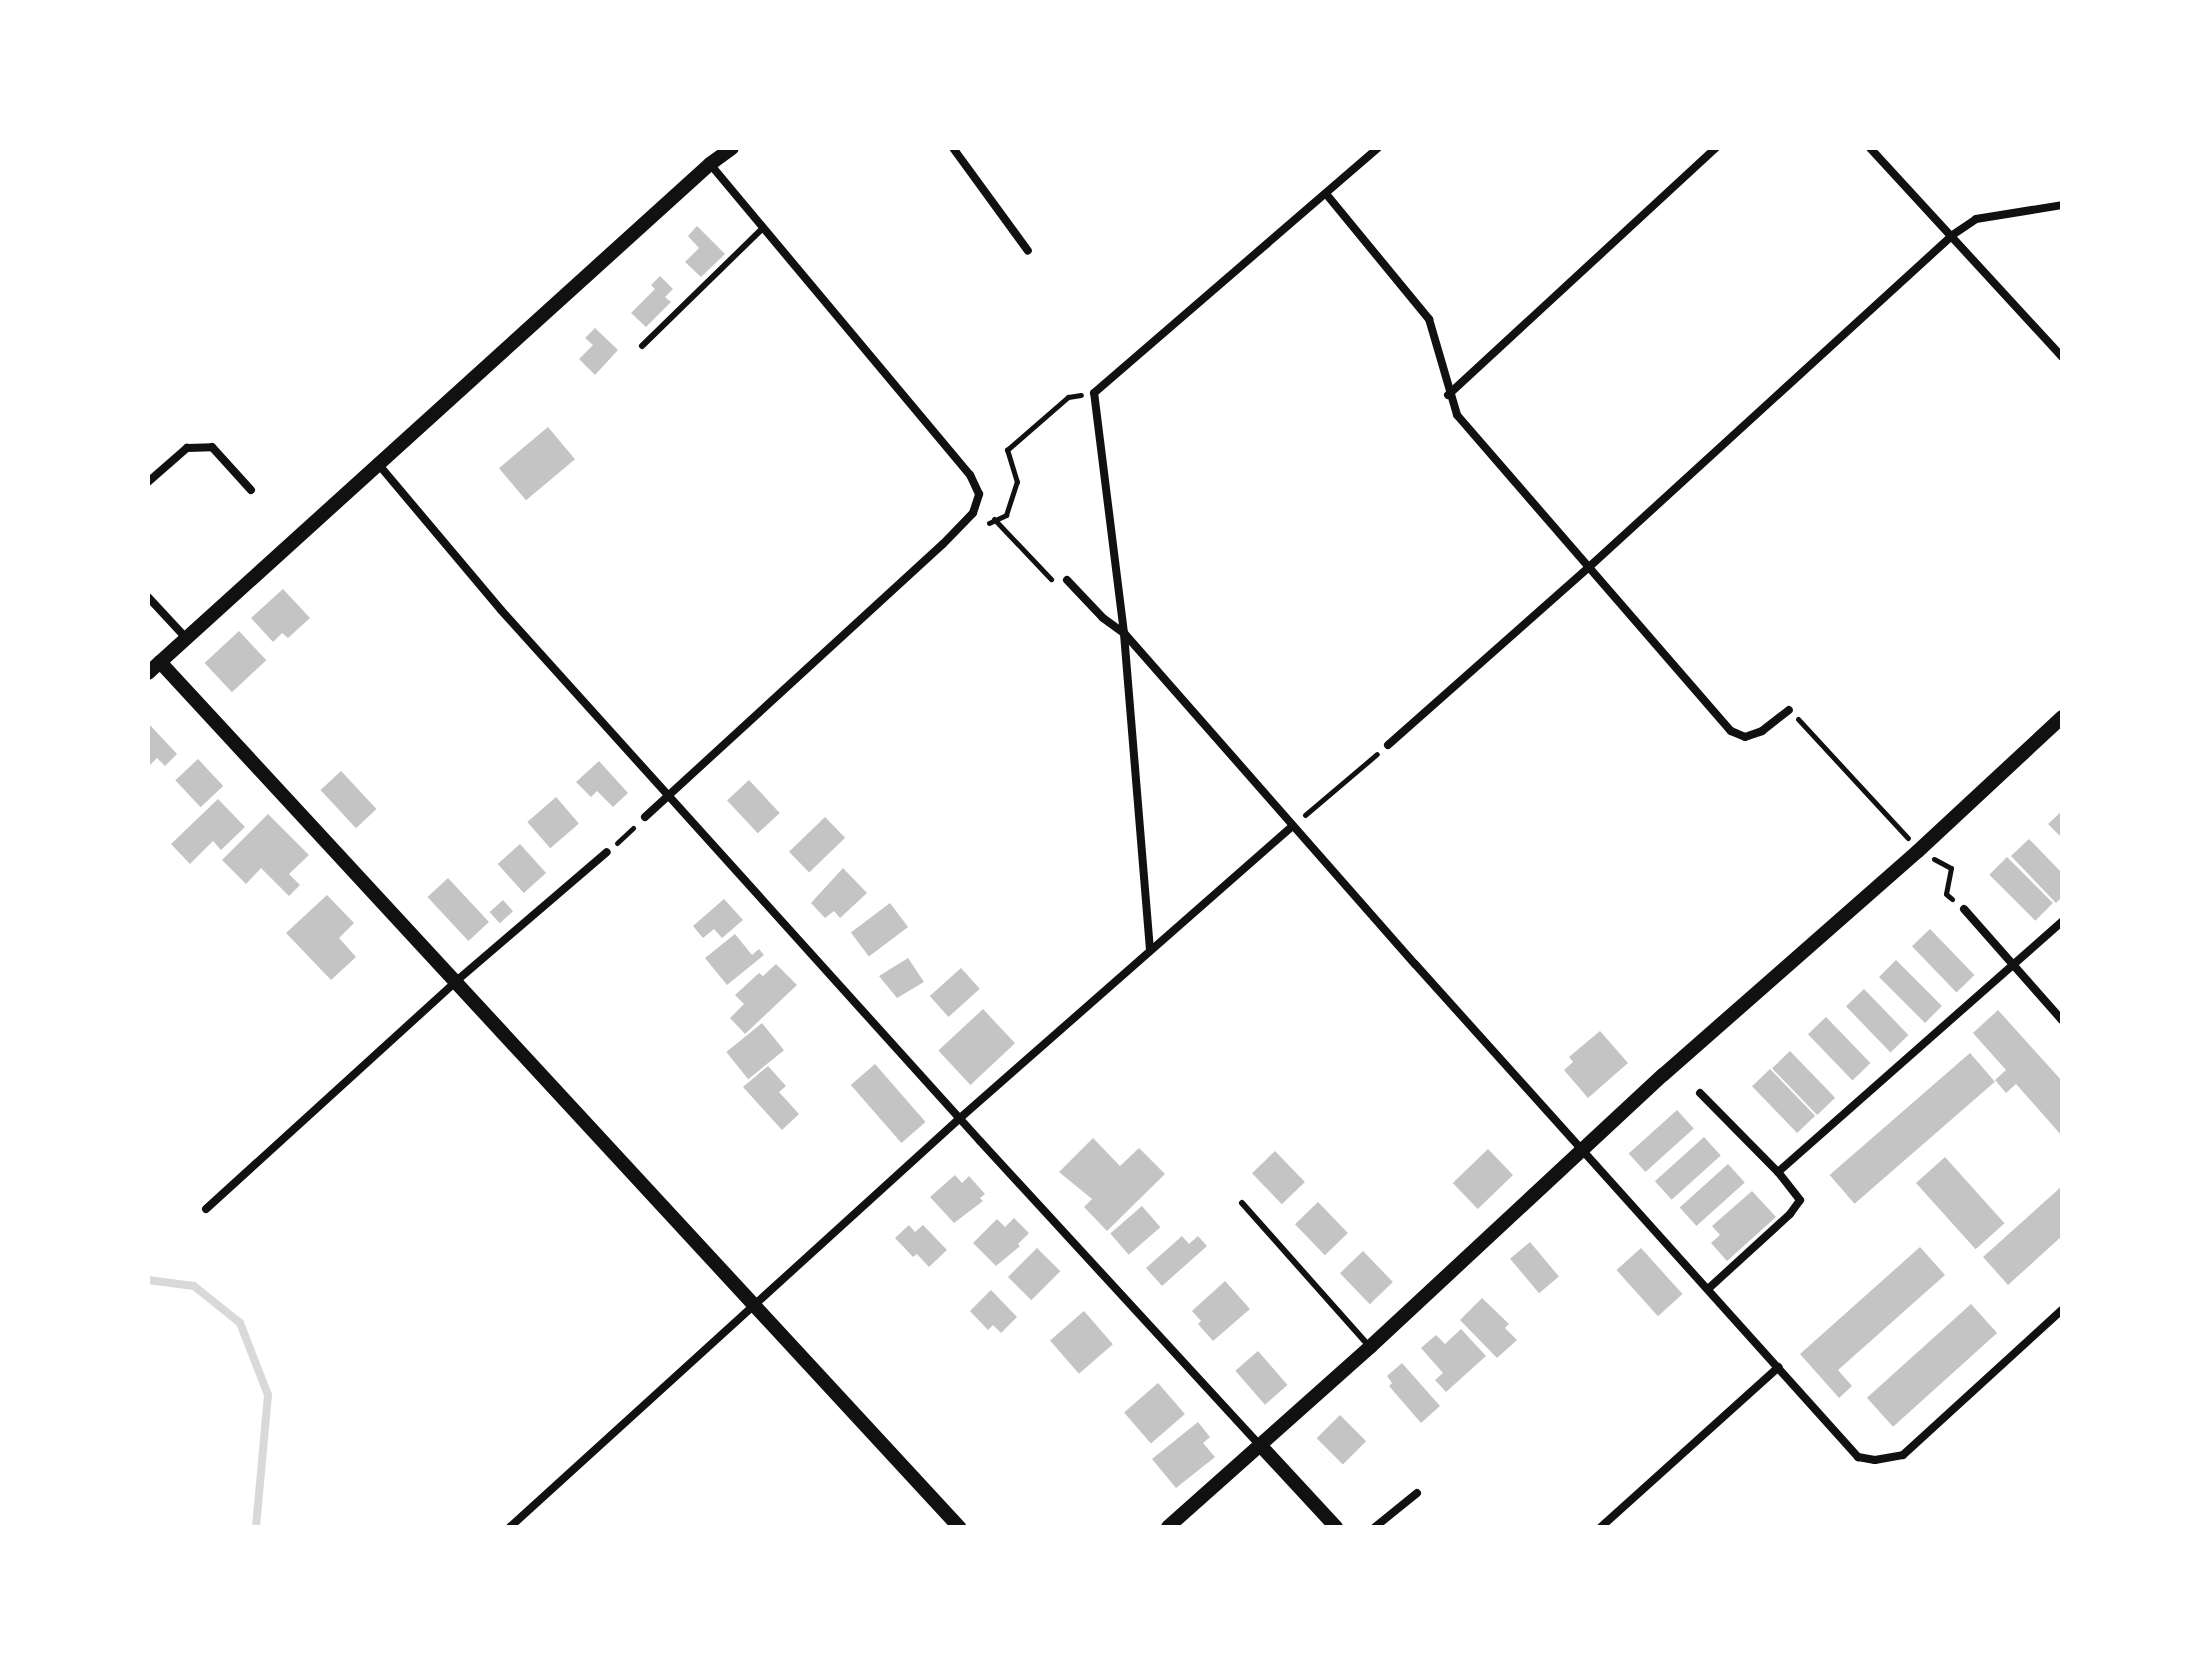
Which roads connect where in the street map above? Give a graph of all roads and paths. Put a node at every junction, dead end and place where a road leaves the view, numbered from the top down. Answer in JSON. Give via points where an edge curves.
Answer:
{"nodes":[{"id":1,"x":732,"y":148,"type":"edge"},
{"id":2,"x":953,"y":148,"type":"edge"},
{"id":3,"x":1378,"y":148,"type":"edge"},
{"id":4,"x":1716,"y":148,"type":"edge"},
{"id":5,"x":1870,"y":148,"type":"edge"},
{"id":6,"x":710,"y":164,"type":"junction"},
{"id":7,"x":1327,"y":195,"type":"junction"},
{"id":8,"x":2062,"y":205,"type":"edge"},
{"id":9,"x":763,"y":228,"type":"junction"},
{"id":10,"x":1951,"y":236,"type":"junction"},
{"id":11,"x":1028,"y":251,"type":"dead end"},
{"id":12,"x":642,"y":346,"type":"dead end"},
{"id":13,"x":2062,"y":357,"type":"edge"},
{"id":14,"x":1094,"y":393,"type":"junction"},
{"id":15,"x":1448,"y":395,"type":"junction"},
{"id":16,"x":379,"y":465,"type":"junction"},
{"id":17,"x":148,"y":482,"type":"edge"},
{"id":18,"x":251,"y":490,"type":"dead end"},
{"id":19,"x":1588,"y":568,"type":"junction"},
{"id":20,"x":1067,"y":580,"type":"joint"},
{"id":21,"x":148,"y":597,"type":"edge"},
{"id":22,"x":1124,"y":633,"type":"junction"},
{"id":23,"x":186,"y":638,"type":"junction"},
{"id":24,"x":160,"y":662,"type":"junction"},
{"id":25,"x":148,"y":673,"type":"edge"},
{"id":26,"x":1789,"y":710,"type":"joint"},
{"id":27,"x":2062,"y":717,"type":"edge"},
{"id":28,"x":1388,"y":745,"type":"joint"},
{"id":29,"x":668,"y":794,"type":"junction"},
{"id":30,"x":645,"y":817,"type":"joint"},
{"id":31,"x":1292,"y":826,"type":"junction"},
{"id":32,"x":1918,"y":851,"type":"junction"},
{"id":33,"x":607,"y":852,"type":"joint"},
{"id":34,"x":1964,"y":909,"type":"joint"},
{"id":35,"x":2062,"y":922,"type":"edge"},
{"id":36,"x":1150,"y":950,"type":"junction"},
{"id":37,"x":2012,"y":965,"type":"junction"},
{"id":38,"x":454,"y":983,"type":"junction"},
{"id":39,"x":2062,"y":1020,"type":"edge"},
{"id":40,"x":1700,"y":1093,"type":"dead end"},
{"id":41,"x":959,"y":1119,"type":"junction"},
{"id":42,"x":1583,"y":1150,"type":"junction"},
{"id":43,"x":1778,"y":1172,"type":"junction"},
{"id":44,"x":1242,"y":1203,"type":"dead end"},
{"id":45,"x":206,"y":1209,"type":"dead end"},
{"id":46,"x":1708,"y":1289,"type":"junction"},
{"id":47,"x":755,"y":1307,"type":"junction"},
{"id":48,"x":2062,"y":1310,"type":"edge"},
{"id":49,"x":1370,"y":1347,"type":"junction"},
{"id":50,"x":1779,"y":1367,"type":"junction"},
{"id":51,"x":1260,"y":1445,"type":"junction"},
{"id":52,"x":1417,"y":1493,"type":"dead end"},
{"id":53,"x":510,"y":1527,"type":"edge"},
{"id":54,"x":959,"y":1527,"type":"edge"},
{"id":55,"x":1168,"y":1527,"type":"edge"},
{"id":56,"x":1336,"y":1527,"type":"edge"},
{"id":57,"x":1375,"y":1527,"type":"edge"},
{"id":58,"x":1601,"y":1527,"type":"edge"}],
"edges":[{"from":1,"to":6,"type":"street"},
{"from":2,"to":11,"type":"street"},
{"from":3,"to":7,"type":"street"},
{"from":4,"to":15,"type":"street"},
{"from":5,"to":10,"type":"street"},
{"from":6,"to":9,"type":"street"},
{"from":6,"to":16,"type":"street"},
{"from":7,"to":14,"type":"street"},
{"from":7,"to":15,"type":"street","via":[[1429,319]]},
{"from":8,"to":10,"type":"street","via":[[1976,219]]},
{"from":9,"to":12,"type":"lane"},
{"from":9,"to":29,"type":"street","via":[[970,475],[979,494],[973,513],[943,544]]},
{"from":10,"to":13,"type":"street"},
{"from":10,"to":19,"type":"street"},
{"from":14,"to":20,"type":"path","via":[[1068,397],[1007,450],[1017,482],[1006,515],[994,519],[1052,579]]},
{"from":14,"to":22,"type":"street"},
{"from":15,"to":19,"type":"street","via":[[1457,415]]},
{"from":16,"to":23,"type":"street"},
{"from":16,"to":29,"type":"street","via":[[501,610]]},
{"from":17,"to":18,"type":"street","via":[[187,448],[212,447]]},
{"from":19,"to":26,"type":"street","via":[[1731,731],[1745,737],[1762,731]]},
{"from":19,"to":28,"type":"street"},
{"from":20,"to":22,"type":"street"},
{"from":21,"to":23,"type":"street"},
{"from":22,"to":31,"type":"street"},
{"from":22,"to":36,"type":"street"},
{"from":23,"to":24,"type":"street"},
{"from":24,"to":25,"type":"street"},
{"from":24,"to":38,"type":"street"},
{"from":26,"to":32,"type":"path"},
{"from":27,"to":32,"type":"street"},
{"from":28,"to":31,"type":"path"},
{"from":29,"to":30,"type":"street"},
{"from":29,"to":41,"type":"street"},
{"from":30,"to":33,"type":"path"},
{"from":31,"to":36,"type":"street"},
{"from":31,"to":42,"type":"street"},
{"from":32,"to":34,"type":"path","via":[[1951,868],[1946,894]]},
{"from":32,"to":42,"type":"street"},
{"from":33,"to":38,"type":"street"},
{"from":34,"to":37,"type":"street"},
{"from":35,"to":37,"type":"street"},
{"from":36,"to":41,"type":"street"},
{"from":37,"to":39,"type":"street"},
{"from":37,"to":43,"type":"street"},
{"from":38,"to":45,"type":"street"},
{"from":38,"to":47,"type":"street"},
{"from":40,"to":43,"type":"street"},
{"from":41,"to":47,"type":"street"},
{"from":41,"to":51,"type":"street"},
{"from":42,"to":46,"type":"street"},
{"from":42,"to":49,"type":"street"},
{"from":43,"to":46,"type":"street","via":[[1800,1200]]},
{"from":44,"to":49,"type":"lane"},
{"from":46,"to":50,"type":"street"},
{"from":47,"to":53,"type":"street"},
{"from":47,"to":54,"type":"street"},
{"from":48,"to":50,"type":"street","via":[[1903,1455],[1858,1457]]},
{"from":49,"to":51,"type":"street"},
{"from":50,"to":58,"type":"street"},
{"from":51,"to":55,"type":"street"},
{"from":51,"to":56,"type":"street"},
{"from":52,"to":57,"type":"street"}]}
